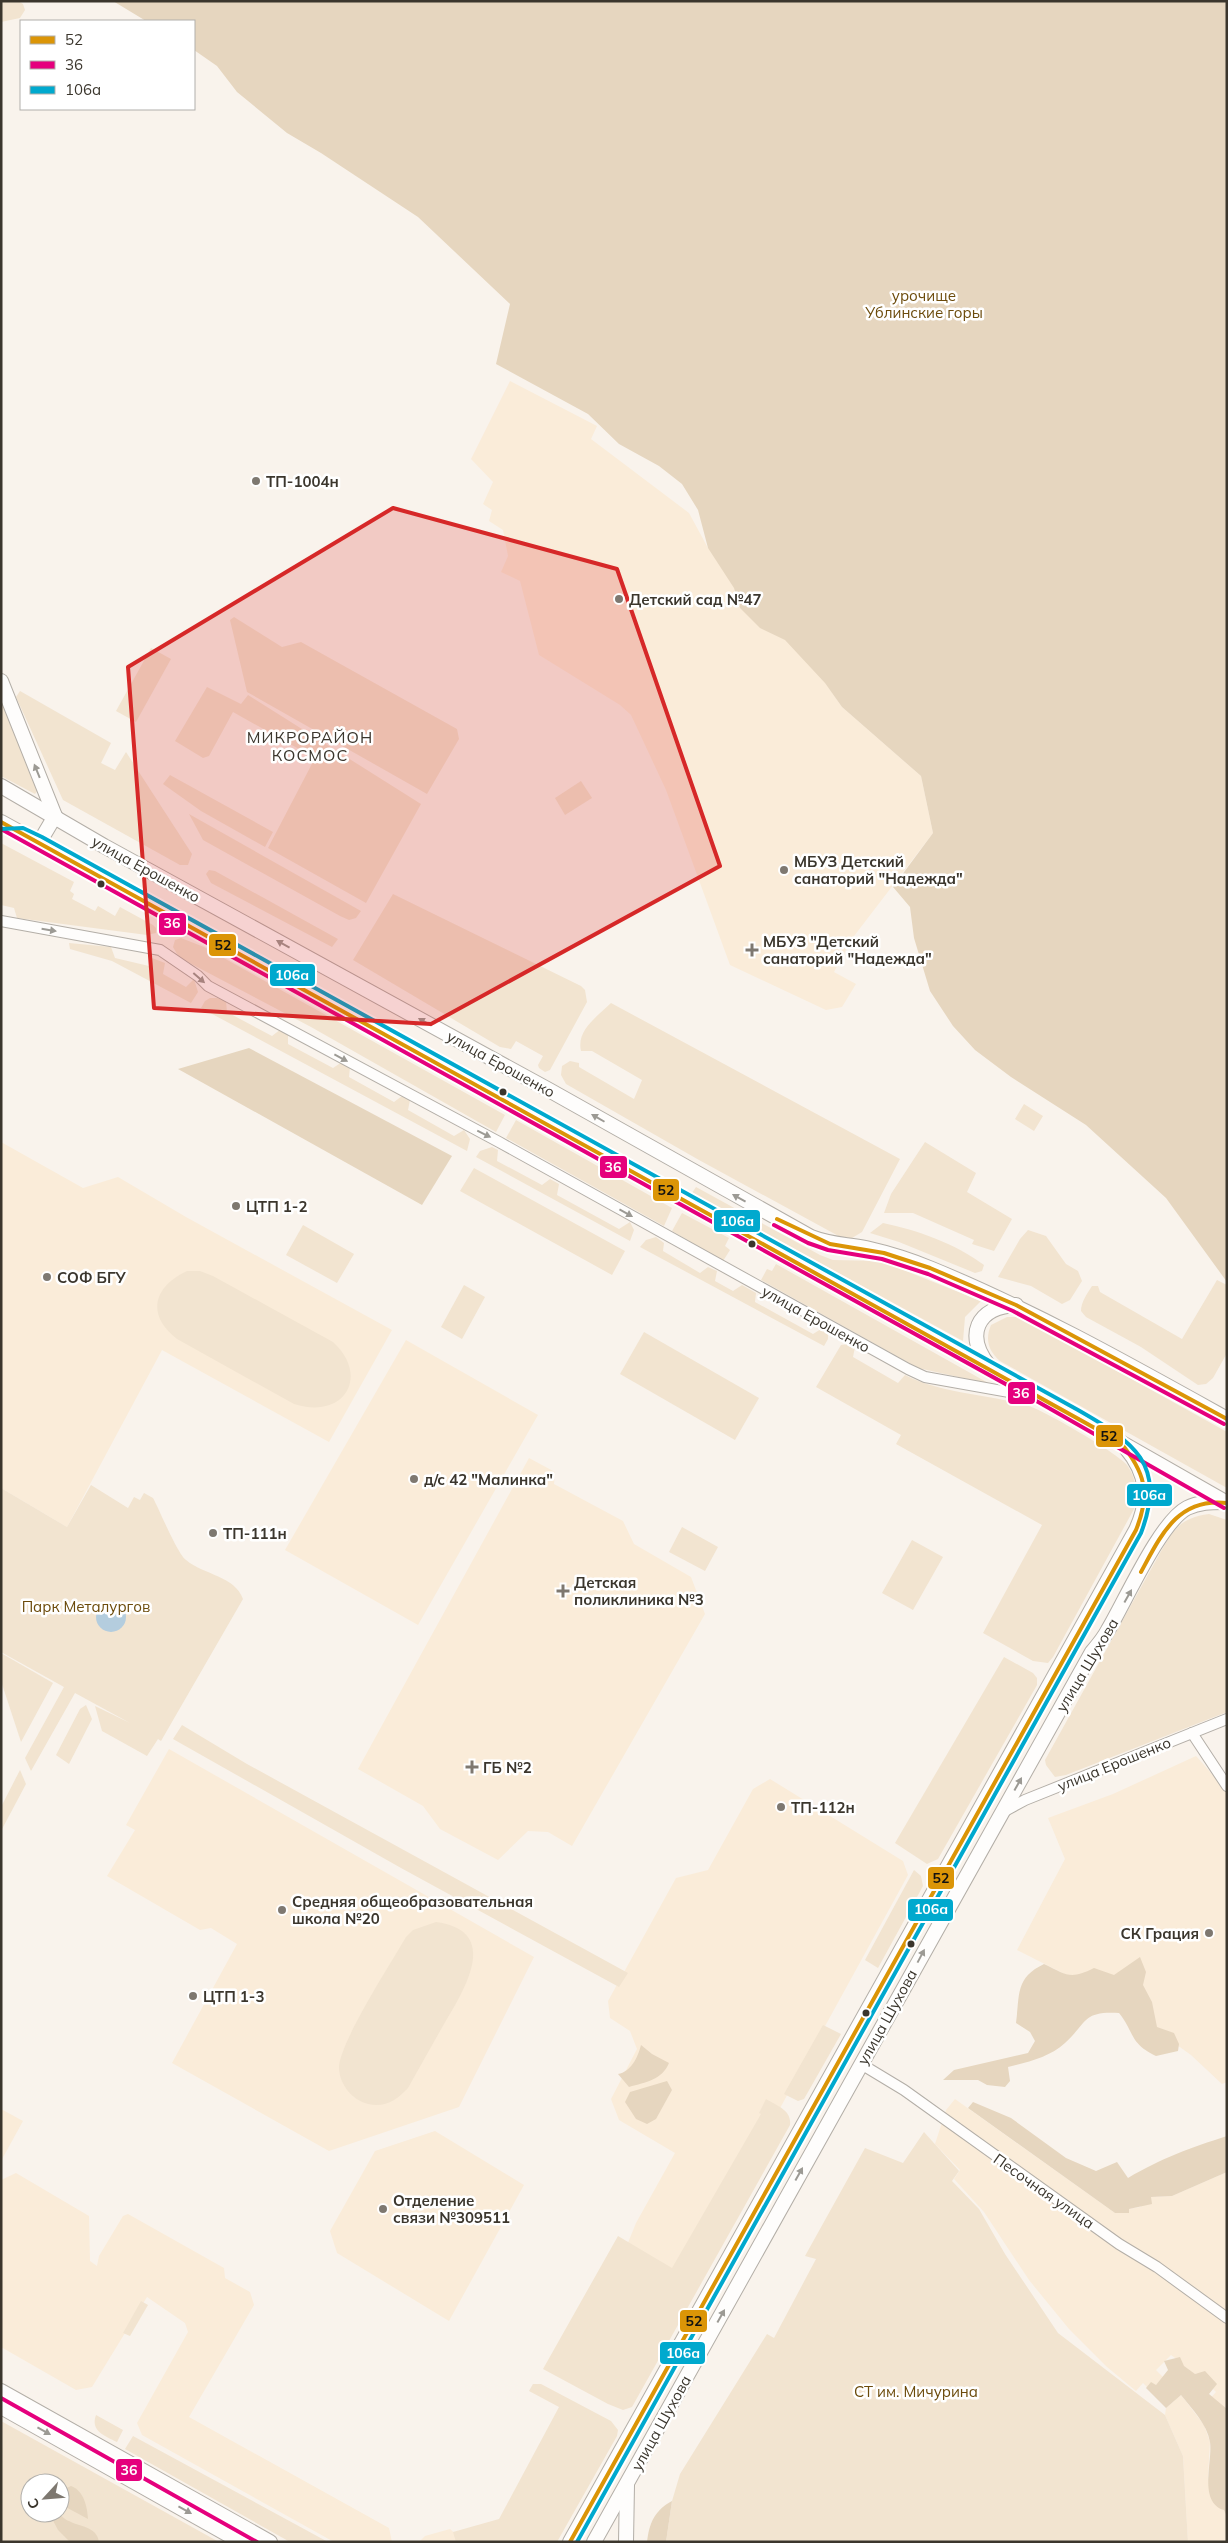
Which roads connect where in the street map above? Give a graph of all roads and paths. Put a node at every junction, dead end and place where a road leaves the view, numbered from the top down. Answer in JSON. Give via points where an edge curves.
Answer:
{"nodes":[{"id":1,"x":1,"y":681,"type":"edge"},
{"id":2,"x":1,"y":786,"type":"edge"},
{"id":3,"x":55,"y":816,"type":"junction"},
{"id":4,"x":1,"y":822,"type":"edge"},
{"id":5,"x":22,"y":834,"type":"junction"},
{"id":6,"x":1,"y":835,"type":"edge"},
{"id":7,"x":39,"y":843,"type":"junction"},
{"id":8,"x":1,"y":921,"type":"edge"},
{"id":9,"x":1016,"y":1305,"type":"junction"},
{"id":10,"x":991,"y":1369,"type":"junction"},
{"id":11,"x":1043,"y":1398,"type":"junction"},
{"id":12,"x":1227,"y":1419,"type":"edge"},
{"id":13,"x":1120,"y":1442,"type":"junction"},
{"id":14,"x":1226,"y":1502,"type":"edge"},
{"id":15,"x":1227,"y":1719,"type":"edge"},
{"id":16,"x":1192,"y":1732,"type":"junction"},
{"id":17,"x":1227,"y":1786,"type":"edge"},
{"id":18,"x":1003,"y":1812,"type":"junction"},
{"id":19,"x":843,"y":2053,"type":"junction"},
{"id":20,"x":861,"y":2064,"type":"junction"},
{"id":21,"x":808,"y":2115,"type":"junction"},
{"id":22,"x":826,"y":2127,"type":"junction"},
{"id":23,"x":1227,"y":2318,"type":"edge"},
{"id":24,"x":1,"y":2391,"type":"edge"},
{"id":25,"x":1,"y":2407,"type":"edge"},
{"id":26,"x":636,"y":2426,"type":"junction"},
{"id":27,"x":654,"y":2438,"type":"junction"},
{"id":28,"x":614,"y":2466,"type":"junction"},
{"id":29,"x":629,"y":2480,"type":"junction"},
{"id":30,"x":241,"y":2542,"type":"edge"},
{"id":31,"x":270,"y":2542,"type":"edge"},
{"id":32,"x":570,"y":2542,"type":"edge"},
{"id":33,"x":594,"y":2542,"type":"edge"},
{"id":34,"x":626,"y":2542,"type":"edge"}],
"edges":[{"from":3,"to":1,"type":"main road","one_way":true},
{"from":2,"to":3,"type":"main road","name":"улица Ерошенко"},
{"from":3,"to":7,"type":"main road"},
{"from":9,"to":3,"type":"main road","name":"улица Ерошенко","one_way":true,"via":[[884,1252],[830,1244],[811,1237]]},
{"from":4,"to":5,"type":"main road","name":"улица Ерошенко"},
{"from":5,"to":6,"type":"main road"},
{"from":5,"to":7,"type":"main road","name":"улица Ерошенко"},
{"from":7,"to":10,"type":"main road","name":"улица Ерошенко"},
{"from":8,"to":11,"type":"street","name":"улица Ерошенко","one_way":true,"via":[[160,950],[208,986],[499,1142],[908,1369],[925,1377]]},
{"from":9,"to":10,"type":"main road","name":"улица Ерошенко","via":[[992,1310],[976,1327],[978,1348]]},
{"from":9,"to":12,"type":"main road","name":"улица Ерошенко"},
{"from":10,"to":11,"type":"main road","name":"улица Ерошенко"},
{"from":11,"to":13,"type":"main road","name":"улица Ерошенко"},
{"from":13,"to":14,"type":"main road","name":"улица Ерошенко"},
{"from":13,"to":19,"type":"main road","name":"улица Шухова","via":[[1134,1458],[1144,1482],[1146,1501],[1141,1519]]},
{"from":18,"to":14,"type":"main road","name":"улица Шухова","one_way":true,"via":[[1169,1524],[1185,1509],[1204,1502]]},
{"from":15,"to":16,"type":"street","name":"улица Ерошенко"},
{"from":16,"to":17,"type":"street"},
{"from":16,"to":18,"type":"street","name":"улица Ерошенко"},
{"from":20,"to":18,"type":"main road","name":"улица Шухова","one_way":true},
{"from":19,"to":20,"type":"main road"},
{"from":19,"to":21,"type":"main road","name":"улица Шухова"},
{"from":20,"to":22,"type":"main road","name":"улица Шухова"},
{"from":20,"to":23,"type":"street","name":"Песочная улица","via":[[904,2090]]},
{"from":21,"to":22,"type":"main road"},
{"from":21,"to":26,"type":"main road","name":"улица Шухова"},
{"from":27,"to":22,"type":"main road","name":"улица Шухова","one_way":true},
{"from":24,"to":31,"type":"main road"},
{"from":25,"to":30,"type":"main road","one_way":true},
{"from":26,"to":27,"type":"main road"},
{"from":26,"to":28,"type":"main road","name":"улица Шухова"},
{"from":27,"to":29,"type":"main road","name":"улица Шухова"},
{"from":28,"to":29,"type":"main road"},
{"from":28,"to":32,"type":"main road","name":"улица Шухова"},
{"from":29,"to":33,"type":"main road","name":"улица Шухова"},
{"from":29,"to":34,"type":"main road"}]}
